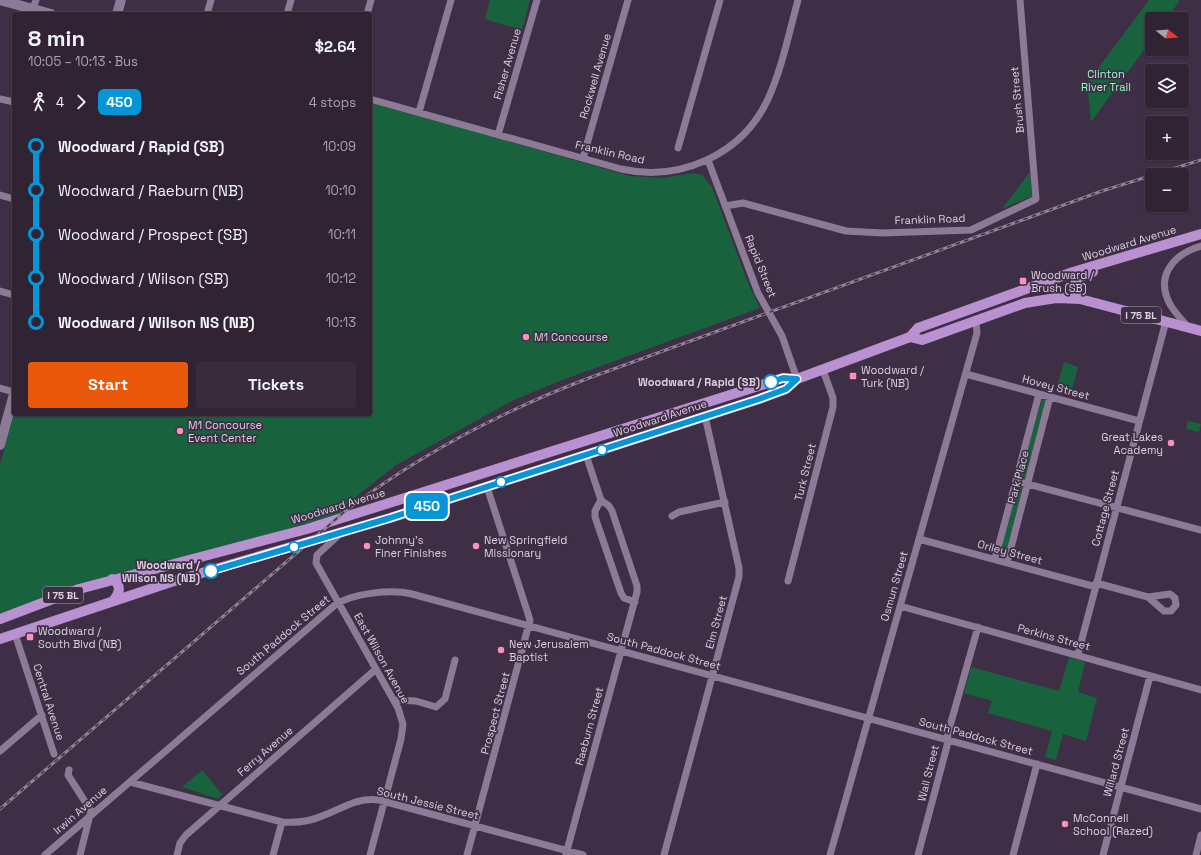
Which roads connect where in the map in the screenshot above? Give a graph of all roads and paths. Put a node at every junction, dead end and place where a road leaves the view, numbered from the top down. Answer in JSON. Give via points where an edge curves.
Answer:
{"nodes":[{"id":1,"x":0,"y":0,"type":"edge"},
{"id":2,"x":121,"y":0,"type":"edge"},
{"id":3,"x":211,"y":0,"type":"edge"},
{"id":4,"x":291,"y":0,"type":"edge"},
{"id":5,"x":371,"y":0,"type":"edge"},
{"id":6,"x":451,"y":0,"type":"edge"},
{"id":7,"x":537,"y":0,"type":"edge"},
{"id":8,"x":628,"y":0,"type":"edge"},
{"id":9,"x":720,"y":0,"type":"edge"},
{"id":10,"x":798,"y":0,"type":"edge"},
{"id":11,"x":1020,"y":0,"type":"edge"},
{"id":12,"x":35,"y":5,"type":"edge"},
{"id":13,"x":48,"y":12,"type":"edge"},
{"id":14,"x":118,"y":12,"type":"edge"},
{"id":15,"x":208,"y":12,"type":"edge"},
{"id":16,"x":288,"y":12,"type":"edge"},
{"id":17,"x":368,"y":12,"type":"edge"},
{"id":18,"x":0,"y":99,"type":"edge"},
{"id":19,"x":372,"y":100,"type":"edge"},
{"id":20,"x":12,"y":102,"type":"edge"},
{"id":21,"x":419,"y":112,"type":"junction"},
{"id":22,"x":498,"y":135,"type":"junction"},
{"id":23,"x":678,"y":148,"type":"dead end"},
{"id":24,"x":583,"y":158,"type":"junction"},
{"id":25,"x":708,"y":160,"type":"junction"},
{"id":26,"x":0,"y":195,"type":"edge"},
{"id":27,"x":12,"y":198,"type":"edge"},
{"id":28,"x":725,"y":206,"type":"junction"},
{"id":29,"x":971,"y":230,"type":"joint"},
{"id":30,"x":1201,"y":234,"type":"edge"},
{"id":31,"x":1201,"y":246,"type":"edge"},
{"id":32,"x":1133,"y":255,"type":"junction"},
{"id":33,"x":0,"y":291,"type":"edge"},
{"id":34,"x":12,"y":294,"type":"edge"},
{"id":35,"x":1080,"y":299,"type":"junction"},
{"id":36,"x":976,"y":322,"type":"junction"},
{"id":37,"x":1166,"y":322,"type":"junction"},
{"id":38,"x":1189,"y":328,"type":"junction"},
{"id":39,"x":1201,"y":331,"type":"edge"},
{"id":40,"x":910,"y":337,"type":"junction"},
{"id":41,"x":824,"y":370,"type":"junction"},
{"id":42,"x":966,"y":374,"type":"junction"},
{"id":43,"x":797,"y":379,"type":"junction"},
{"id":44,"x":0,"y":388,"type":"edge"},
{"id":45,"x":12,"y":392,"type":"edge"},
{"id":46,"x":1039,"y":394,"type":"junction"},
{"id":47,"x":1050,"y":397,"type":"junction"},
{"id":48,"x":12,"y":400,"type":"edge"},
{"id":49,"x":705,"y":416,"type":"junction"},
{"id":50,"x":1139,"y":421,"type":"junction"},
{"id":51,"x":628,"y":427,"type":"junction"},
{"id":52,"x":0,"y":445,"type":"edge"},
{"id":53,"x":555,"y":450,"type":"junction"},
{"id":54,"x":586,"y":455,"type":"junction"},
{"id":55,"x":1016,"y":481,"type":"junction"},
{"id":56,"x":1027,"y":484,"type":"junction"},
{"id":57,"x":487,"y":487,"type":"junction"},
{"id":58,"x":601,"y":500,"type":"junction"},
{"id":59,"x":725,"y":502,"type":"junction"},
{"id":60,"x":1116,"y":508,"type":"junction"},
{"id":61,"x":672,"y":516,"type":"dead end"},
{"id":62,"x":1201,"y":530,"type":"edge"},
{"id":63,"x":341,"y":533,"type":"junction"},
{"id":64,"x":919,"y":539,"type":"junction"},
{"id":65,"x":995,"y":559,"type":"junction"},
{"id":66,"x":1007,"y":563,"type":"junction"},
{"id":67,"x":112,"y":579,"type":"junction"},
{"id":68,"x":788,"y":581,"type":"dead end"},
{"id":69,"x":1096,"y":585,"type":"junction"},
{"id":70,"x":1148,"y":597,"type":"dead end"},
{"id":71,"x":114,"y":601,"type":"junction"},
{"id":72,"x":339,"y":602,"type":"junction"},
{"id":73,"x":634,"y":602,"type":"junction"},
{"id":74,"x":900,"y":606,"type":"junction"},
{"id":75,"x":0,"y":619,"type":"edge"},
{"id":76,"x":530,"y":627,"type":"junction"},
{"id":77,"x":978,"y":627,"type":"junction"},
{"id":78,"x":15,"y":634,"type":"junction"},
{"id":79,"x":0,"y":639,"type":"edge"},
{"id":80,"x":621,"y":651,"type":"junction"},
{"id":81,"x":1078,"y":654,"type":"junction"},
{"id":82,"x":455,"y":660,"type":"dead end"},
{"id":83,"x":376,"y":669,"type":"junction"},
{"id":84,"x":713,"y":676,"type":"junction"},
{"id":85,"x":1150,"y":676,"type":"junction"},
{"id":86,"x":1201,"y":690,"type":"edge"},
{"id":87,"x":394,"y":700,"type":"junction"},
{"id":88,"x":42,"y":715,"type":"junction"},
{"id":89,"x":868,"y":718,"type":"junction"},
{"id":90,"x":947,"y":740,"type":"junction"},
{"id":91,"x":0,"y":751,"type":"edge"},
{"id":92,"x":54,"y":754,"type":"dead end"},
{"id":93,"x":1037,"y":764,"type":"junction"},
{"id":94,"x":69,"y":770,"type":"dead end"},
{"id":95,"x":130,"y":782,"type":"junction"},
{"id":96,"x":1121,"y":787,"type":"junction"},
{"id":97,"x":384,"y":801,"type":"junction"},
{"id":98,"x":218,"y":806,"type":"junction"},
{"id":99,"x":1201,"y":809,"type":"edge"},
{"id":100,"x":91,"y":815,"type":"junction"},
{"id":101,"x":282,"y":822,"type":"junction"},
{"id":102,"x":475,"y":826,"type":"junction"},
{"id":103,"x":1201,"y":835,"type":"edge"},
{"id":104,"x":566,"y":853,"type":"edge"},
{"id":105,"x":45,"y":855,"type":"edge"},
{"id":106,"x":80,"y":855,"type":"edge"},
{"id":107,"x":177,"y":855,"type":"edge"},
{"id":108,"x":273,"y":855,"type":"edge"},
{"id":109,"x":370,"y":855,"type":"edge"},
{"id":110,"x":468,"y":855,"type":"edge"},
{"id":111,"x":583,"y":855,"type":"edge"},
{"id":112,"x":664,"y":855,"type":"edge"},
{"id":113,"x":830,"y":855,"type":"edge"},
{"id":114,"x":918,"y":855,"type":"edge"},
{"id":115,"x":1013,"y":855,"type":"edge"},
{"id":116,"x":1102,"y":855,"type":"edge"},
{"id":117,"x":1196,"y":855,"type":"edge"}],
"edges":[{"from":1,"to":12,"type":"street"},
{"from":2,"to":14,"type":"street"},
{"from":3,"to":15,"type":"street"},
{"from":4,"to":16,"type":"street"},
{"from":5,"to":17,"type":"street"},
{"from":6,"to":21,"type":"street"},
{"from":7,"to":22,"type":"street","name":"Fisher Avenue"},
{"from":8,"to":24,"type":"street","name":"Rockwell Avenue"},
{"from":9,"to":23,"type":"street"},
{"from":10,"to":25,"type":"street","name":"Franklin Road","via":[[774,82],[762,110],[737,141]]},
{"from":11,"to":29,"type":"street","name":"Brush Street","via":[[1036,199]]},
{"from":12,"to":13,"type":"street"},
{"from":18,"to":20,"type":"street"},
{"from":19,"to":21,"type":"street","name":"Franklin Road"},
{"from":21,"to":22,"type":"street","name":"Franklin Road"},
{"from":22,"to":24,"type":"street","name":"Franklin Road"},
{"from":24,"to":25,"type":"street","name":"Franklin Road","via":[[626,170],[650,173],[680,170]]},
{"from":25,"to":28,"type":"street","name":"Rapid Street"},
{"from":26,"to":27,"type":"street"},
{"from":28,"to":29,"type":"street","name":"Franklin Road","via":[[746,204],[862,233]]},
{"from":28,"to":43,"type":"street","name":"Rapid Street","via":[[756,288],[782,336]]},
{"from":30,"to":32,"type":"main road","name":"Woodward Avenue","number":"I 75 BL"},
{"from":31,"to":38,"type":"street","via":[[1177,257],[1170,266],[1166,279],[1169,300]]},
{"from":32,"to":35,"type":"main road","via":[[1080,277],[1074,288]]},
{"from":32,"to":40,"type":"main road","name":"Woodward Avenue","number":"I 75 BL","via":[[1073,272],[918,328]]},
{"from":33,"to":34,"type":"street"},
{"from":35,"to":36,"type":"main road","name":"Woodward Avenue","number":"I 75 BL","via":[[1034,300]]},
{"from":35,"to":37,"type":"main road","name":"Woodward Avenue","number":"I 75 BL"},
{"from":36,"to":40,"type":"main road","name":"Woodward Avenue","number":"I 75 BL","via":[[922,340]]},
{"from":36,"to":42,"type":"street","name":"Osmun Street","via":[[977,333]]},
{"from":37,"to":38,"type":"main road","name":"Woodward Avenue","number":"I 75 BL"},
{"from":37,"to":50,"type":"street","name":"Cottage Street"},
{"from":38,"to":39,"type":"main road","name":"Woodward Avenue","number":"I 75 BL"},
{"from":40,"to":41,"type":"main road","name":"Woodward Avenue","number":"I 75 BL"},
{"from":41,"to":43,"type":"main road","name":"Woodward Avenue","number":"I 75 BL"},
{"from":41,"to":68,"type":"street","name":"Turk Street","via":[[833,398],[833,407]]},
{"from":42,"to":46,"type":"street","name":"Hovey Street"},
{"from":42,"to":64,"type":"street","name":"Osmun Street"},
{"from":43,"to":49,"type":"main road","name":"Woodward Avenue","number":"I 75 BL","via":[[786,389]]},
{"from":43,"to":51,"type":"main road","name":"Woodward Avenue","number":"I 75 BL","via":[[777,380]]},
{"from":44,"to":45,"type":"street"},
{"from":46,"to":47,"type":"street","name":"Hovey Street"},
{"from":46,"to":55,"type":"street","name":"Park Place"},
{"from":47,"to":50,"type":"street","name":"Hovey Street"},
{"from":47,"to":56,"type":"street","name":"Park Place"},
{"from":48,"to":52,"type":"street"},
{"from":49,"to":54,"type":"main road","name":"Woodward Avenue","number":"I 75 BL"},
{"from":49,"to":59,"type":"street","name":"Elm Street"},
{"from":50,"to":60,"type":"street","name":"Cottage Street"},
{"from":51,"to":53,"type":"main road","name":"Woodward Avenue","number":"I 75 BL"},
{"from":51,"to":54,"type":"main road","via":[[632,432],[630,436],[590,448]]},
{"from":53,"to":57,"type":"main road","via":[[546,460],[483,480],[482,485]]},
{"from":53,"to":67,"type":"main road","name":"Woodward Avenue","number":"I 75 BL","via":[[307,529]]},
{"from":54,"to":57,"type":"main road","name":"Woodward Avenue","number":"I 75 BL"},
{"from":54,"to":58,"type":"street","name":"Raeburn Street"},
{"from":55,"to":56,"type":"street"},
{"from":55,"to":65,"type":"street","name":"Park Place"},
{"from":56,"to":60,"type":"street"},
{"from":56,"to":66,"type":"street","name":"Park Place"},
{"from":57,"to":63,"type":"main road","name":"Woodward Avenue","number":"I 75 BL"},
{"from":57,"to":76,"type":"street","name":"Prospect Street","via":[[530,616]]},
{"from":58,"to":73,"type":"street","name":"Raeburn Street","via":[[612,511],[634,578],[637,590]]},
{"from":58,"to":73,"type":"street","via":[[594,513],[597,524],[621,593],[624,598]]},
{"from":59,"to":61,"type":"street","via":[[679,512]]},
{"from":59,"to":84,"type":"street","name":"Elm Street","via":[[740,574]]},
{"from":60,"to":62,"type":"street"},
{"from":60,"to":69,"type":"street","name":"Cottage Street"},
{"from":63,"to":71,"type":"main road","name":"Woodward Avenue","number":"I 75 BL"},
{"from":63,"to":72,"type":"street","name":"East Wilson Avenue","via":[[317,555],[316,559]]},
{"from":64,"to":65,"type":"street","name":"Oriley Street"},
{"from":64,"to":74,"type":"street","name":"Osmun Street"},
{"from":65,"to":66,"type":"street","name":"Oriley Street"},
{"from":66,"to":69,"type":"street","name":"Oriley Street"},
{"from":67,"to":71,"type":"main road","via":[[120,587],[119,595]]},
{"from":67,"to":75,"type":"main road","name":"Woodward Avenue","number":"I 75 BL"},
{"from":69,"to":70,"type":"street","name":"Oriley Street"},
{"from":69,"to":81,"type":"street","name":"Cottage Street"},
{"from":71,"to":78,"type":"main road","name":"Woodward Avenue","number":"I 75 BL"},
{"from":72,"to":76,"type":"street","name":"South Paddock Street","via":[[356,597],[400,592]]},
{"from":72,"to":83,"type":"street","name":"East Wilson Avenue"},
{"from":72,"to":95,"type":"street","name":"South Paddock Street"},
{"from":73,"to":80,"type":"street","name":"Raeburn Street"},
{"from":74,"to":77,"type":"street","name":"Perkins Street"},
{"from":74,"to":89,"type":"street","name":"Osmun Street"},
{"from":76,"to":80,"type":"street","name":"South Paddock Street"},
{"from":76,"to":102,"type":"street","name":"Prospect Street"},
{"from":77,"to":81,"type":"street","name":"Perkins Street"},
{"from":77,"to":90,"type":"street","name":"Wall Street"},
{"from":78,"to":79,"type":"main road","name":"Woodward Avenue","number":"I 75 BL"},
{"from":78,"to":88,"type":"street","name":"Central Avenue"},
{"from":80,"to":84,"type":"street","name":"South Paddock Street"},
{"from":80,"to":104,"type":"street","name":"Raeburn Street"},
{"from":81,"to":85,"type":"street","name":"Perkins Street"},
{"from":82,"to":87,"type":"street","via":[[444,699],[436,707],[416,701]]},
{"from":83,"to":87,"type":"street","name":"East Wilson Avenue"},
{"from":83,"to":98,"type":"street","name":"Ferry Avenue"},
{"from":84,"to":89,"type":"street","name":"South Paddock Street"},
{"from":84,"to":112,"type":"street","name":"Elm Street"},
{"from":85,"to":86,"type":"street","name":"Perkins Street"},
{"from":85,"to":96,"type":"street","name":"Willard Street"},
{"from":87,"to":97,"type":"street","name":"East Wilson Avenue","via":[[402,716],[403,731]]},
{"from":88,"to":91,"type":"street"},
{"from":88,"to":92,"type":"street","name":"Central Avenue"},
{"from":89,"to":90,"type":"street","name":"South Paddock Street"},
{"from":89,"to":113,"type":"street","name":"Osmun Street"},
{"from":90,"to":93,"type":"street","name":"South Paddock Street"},
{"from":90,"to":114,"type":"street","name":"Wall Street"},
{"from":93,"to":96,"type":"street","name":"South Paddock Street"},
{"from":93,"to":115,"type":"street"},
{"from":94,"to":100,"type":"street","via":[[68,775],[90,807]]},
{"from":95,"to":98,"type":"street","name":"South Jessie Street"},
{"from":95,"to":100,"type":"street","name":"Irwin Avenue"},
{"from":96,"to":99,"type":"street","name":"South Paddock Street"},
{"from":96,"to":116,"type":"street","name":"Willard Street"},
{"from":97,"to":101,"type":"street","name":"South Jessie Street","via":[[360,800],[316,819]]},
{"from":97,"to":102,"type":"street","name":"South Jessie Street"},
{"from":97,"to":109,"type":"street","name":"East Wilson Avenue"},
{"from":98,"to":101,"type":"street","name":"South Jessie Street"},
{"from":98,"to":107,"type":"street","name":"Ferry Avenue","via":[[184,838]]},
{"from":100,"to":105,"type":"street","name":"Irwin Avenue"},
{"from":100,"to":106,"type":"street"},
{"from":101,"to":108,"type":"street"},
{"from":102,"to":104,"type":"street","name":"South Jessie Street"},
{"from":102,"to":110,"type":"street","name":"Prospect Street"},
{"from":103,"to":117,"type":"street"},
{"from":104,"to":111,"type":"street","name":"South Jessie Street"}]}
